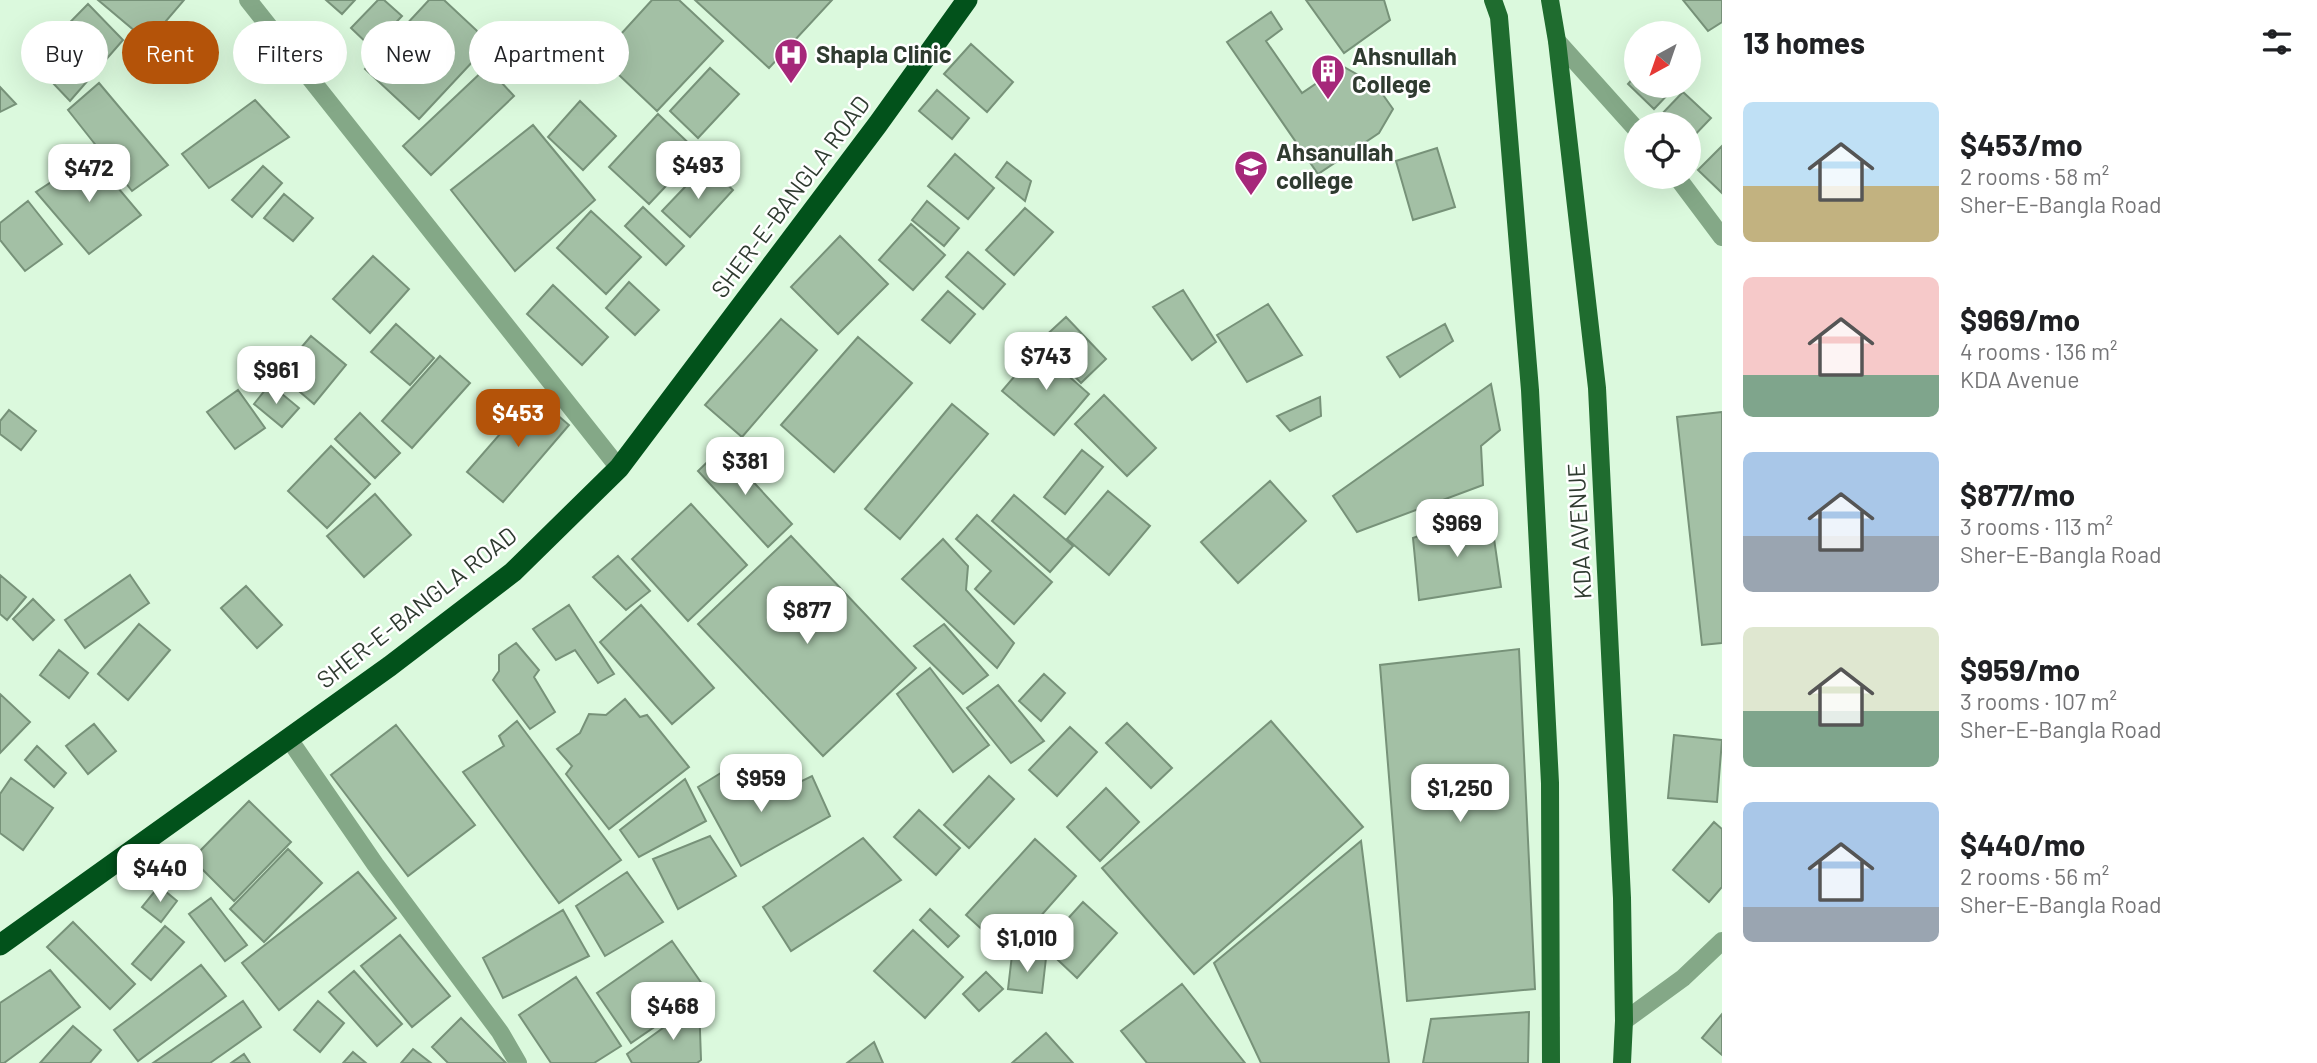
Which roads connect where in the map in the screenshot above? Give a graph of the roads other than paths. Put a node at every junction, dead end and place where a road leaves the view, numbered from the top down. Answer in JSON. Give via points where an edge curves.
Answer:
{"nodes":[{"id":1,"x":248,"y":0,"type":"edge"},
{"id":2,"x":967,"y":0,"type":"edge"},
{"id":3,"x":1550,"y":0,"type":"edge"},
{"id":4,"x":1496,"y":9,"type":"edge"},
{"id":5,"x":1557,"y":41,"type":"junction"},
{"id":6,"x":1624,"y":116,"type":"edge"},
{"id":7,"x":1686,"y":189,"type":"edge"},
{"id":8,"x":1722,"y":237,"type":"edge"},
{"id":9,"x":619,"y":468,"type":"junction"},
{"id":10,"x":289,"y":738,"type":"junction"},
{"id":11,"x":1722,"y":941,"type":"edge"},
{"id":12,"x":0,"y":945,"type":"edge"},
{"id":13,"x":1624,"y":1021,"type":"junction"},
{"id":14,"x":518,"y":1063,"type":"edge"},
{"id":15,"x":1551,"y":1063,"type":"edge"},
{"id":16,"x":1622,"y":1063,"type":"edge"}],
"edges":[{"from":1,"to":9,"type":"street"},
{"from":2,"to":9,"type":"highway","name":"SHER-E-BANGLA ROAD"},
{"from":3,"to":5,"type":"main road","name":"KDA AVENUE"},
{"from":4,"to":15,"type":"main road","via":[[1530,390],[1548,743]]},
{"from":5,"to":6,"type":"street"},
{"from":5,"to":13,"type":"main road","name":"KDA AVENUE","via":[[1597,388]]},
{"from":7,"to":8,"type":"street"},
{"from":9,"to":10,"type":"highway","name":"SHER-E-BANGLA ROAD","via":[[513,572]]},
{"from":10,"to":12,"type":"highway","name":"SHER-E-BANGLA ROAD"},
{"from":10,"to":14,"type":"street"},
{"from":11,"to":13,"type":"street","via":[[1683,978]]},
{"from":13,"to":16,"type":"main road","name":"KDA AVENUE"}]}
